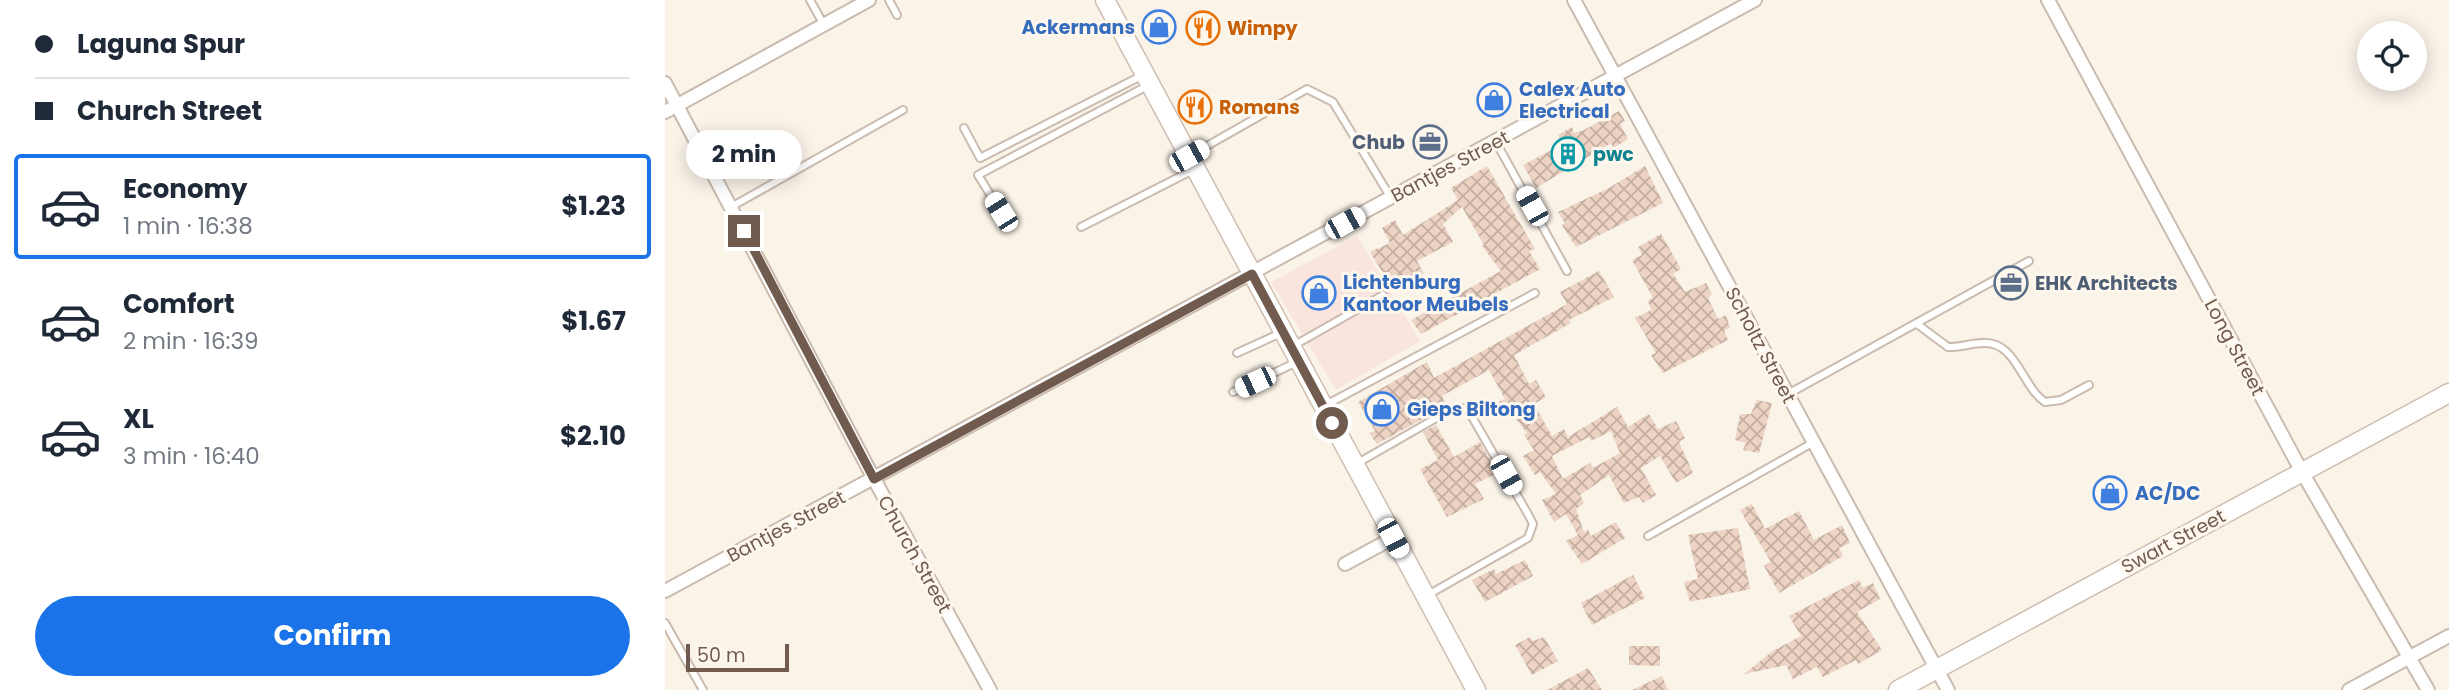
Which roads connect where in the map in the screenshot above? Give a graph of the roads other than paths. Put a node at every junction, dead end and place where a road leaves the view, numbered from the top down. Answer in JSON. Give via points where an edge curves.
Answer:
{"nodes":[{"id":1,"x":810,"y":0,"type":"edge"},
{"id":2,"x":869,"y":0,"type":"edge"},
{"id":3,"x":889,"y":0,"type":"edge"},
{"id":4,"x":1105,"y":0,"type":"edge"},
{"id":5,"x":1574,"y":0,"type":"edge"},
{"id":6,"x":1755,"y":0,"type":"edge"},
{"id":7,"x":2048,"y":0,"type":"edge"},
{"id":8,"x":897,"y":15,"type":"dead end"},
{"id":9,"x":824,"y":24,"type":"junction"},
{"id":10,"x":1616,"y":75,"type":"junction"},
{"id":11,"x":1148,"y":79,"type":"junction"},
{"id":12,"x":665,"y":83,"type":"edge"},
{"id":13,"x":671,"y":108,"type":"edge"},
{"id":14,"x":903,"y":110,"type":"dead end"},
{"id":15,"x":964,"y":128,"type":"dead end"},
{"id":16,"x":1496,"y":142,"type":"junction"},
{"id":17,"x":1192,"y":162,"type":"junction"},
{"id":18,"x":1391,"y":198,"type":"junction"},
{"id":19,"x":730,"y":207,"type":"junction"},
{"id":20,"x":1001,"y":212,"type":"dead end"},
{"id":21,"x":1081,"y":227,"type":"dead end"},
{"id":22,"x":2029,"y":261,"type":"dead end"},
{"id":23,"x":1567,"y":271,"type":"dead end"},
{"id":24,"x":1252,"y":274,"type":"junction"},
{"id":25,"x":1535,"y":293,"type":"dead end"},
{"id":26,"x":1383,"y":295,"type":"dead end"},
{"id":27,"x":1917,"y":324,"type":"junction"},
{"id":28,"x":1291,"y":347,"type":"junction"},
{"id":29,"x":1237,"y":353,"type":"dead end"},
{"id":30,"x":2089,"y":385,"type":"dead end"},
{"id":31,"x":1233,"y":392,"type":"dead end"},
{"id":32,"x":2449,"y":393,"type":"edge"},
{"id":33,"x":1788,"y":394,"type":"junction"},
{"id":34,"x":1323,"y":406,"type":"junction"},
{"id":35,"x":1814,"y":442,"type":"junction"},
{"id":36,"x":1354,"y":465,"type":"junction"},
{"id":37,"x":2302,"y":472,"type":"junction"},
{"id":38,"x":874,"y":479,"type":"junction"},
{"id":39,"x":1649,"y":536,"type":"dead end"},
{"id":40,"x":1393,"y":538,"type":"junction"},
{"id":41,"x":1345,"y":564,"type":"dead end"},
{"id":42,"x":665,"y":591,"type":"edge"},
{"id":43,"x":1424,"y":596,"type":"junction"},
{"id":44,"x":665,"y":623,"type":"edge"},
{"id":45,"x":2449,"y":636,"type":"edge"},
{"id":46,"x":2411,"y":657,"type":"junction"},
{"id":47,"x":1936,"y":669,"type":"junction"},
{"id":48,"x":703,"y":690,"type":"edge"},
{"id":49,"x":990,"y":690,"type":"edge"},
{"id":50,"x":1476,"y":690,"type":"edge"},
{"id":51,"x":1898,"y":690,"type":"edge"},
{"id":52,"x":1948,"y":690,"type":"edge"},
{"id":53,"x":2349,"y":690,"type":"edge"},
{"id":54,"x":2428,"y":690,"type":"edge"}],
"edges":[{"from":1,"to":9,"type":"lane"},
{"from":2,"to":9,"type":"street"},
{"from":3,"to":8,"type":"lane"},
{"from":4,"to":11,"type":"main road"},
{"from":5,"to":10,"type":"street","name":"Scholtz Street"},
{"from":6,"to":10,"type":"street","name":"Bantjes Street"},
{"from":7,"to":37,"type":"street","name":"Long Street"},
{"from":9,"to":13,"type":"street"},
{"from":10,"to":16,"type":"street","name":"Bantjes Street"},
{"from":10,"to":33,"type":"street","name":"Scholtz Street"},
{"from":11,"to":15,"type":"lane","via":[[980,158]]},
{"from":11,"to":17,"type":"main road"},
{"from":11,"to":20,"type":"lane","via":[[978,175]]},
{"from":12,"to":13,"type":"street","name":"Church Street"},
{"from":13,"to":19,"type":"street","name":"Church Street"},
{"from":14,"to":19,"type":"lane"},
{"from":16,"to":18,"type":"street","name":"Bantjes Street"},
{"from":16,"to":23,"type":"lane"},
{"from":17,"to":18,"type":"lane","via":[[1307,89],[1333,102]]},
{"from":17,"to":21,"type":"lane"},
{"from":17,"to":24,"type":"main road"},
{"from":18,"to":24,"type":"street","name":"Bantjes Street"},
{"from":19,"to":38,"type":"street","name":"Church Street"},
{"from":22,"to":27,"type":"lane"},
{"from":24,"to":28,"type":"main road"},
{"from":24,"to":38,"type":"street","name":"Bantjes Street"},
{"from":25,"to":34,"type":"lane"},
{"from":26,"to":28,"type":"lane"},
{"from":27,"to":30,"type":"lane","via":[[1948,347],[1987,343],[2000,347],[2045,402],[2061,400]]},
{"from":27,"to":33,"type":"lane"},
{"from":28,"to":29,"type":"lane"},
{"from":28,"to":31,"type":"lane"},
{"from":28,"to":34,"type":"main road"},
{"from":32,"to":37,"type":"main road","name":"Swart Street"},
{"from":33,"to":35,"type":"street","name":"Scholtz Street"},
{"from":34,"to":36,"type":"main road"},
{"from":35,"to":39,"type":"lane"},
{"from":35,"to":47,"type":"street","name":"Scholtz Street"},
{"from":36,"to":40,"type":"main road"},
{"from":36,"to":43,"type":"lane","via":[[1452,410],[1467,408],[1529,516],[1533,524],[1528,538]]},
{"from":37,"to":46,"type":"street","name":"Long Street"},
{"from":37,"to":47,"type":"main road","name":"Swart Street"},
{"from":38,"to":42,"type":"street","name":"Bantjes Street"},
{"from":38,"to":49,"type":"street","name":"Church Street"},
{"from":40,"to":41,"type":"street"},
{"from":40,"to":43,"type":"main road"},
{"from":43,"to":50,"type":"main road"},
{"from":44,"to":48,"type":"lane"},
{"from":45,"to":46,"type":"street"},
{"from":46,"to":53,"type":"street"},
{"from":46,"to":54,"type":"street","name":"Long Street"},
{"from":47,"to":51,"type":"main road","name":"Swart Street"},
{"from":47,"to":52,"type":"street","name":"Scholtz Street"}]}
